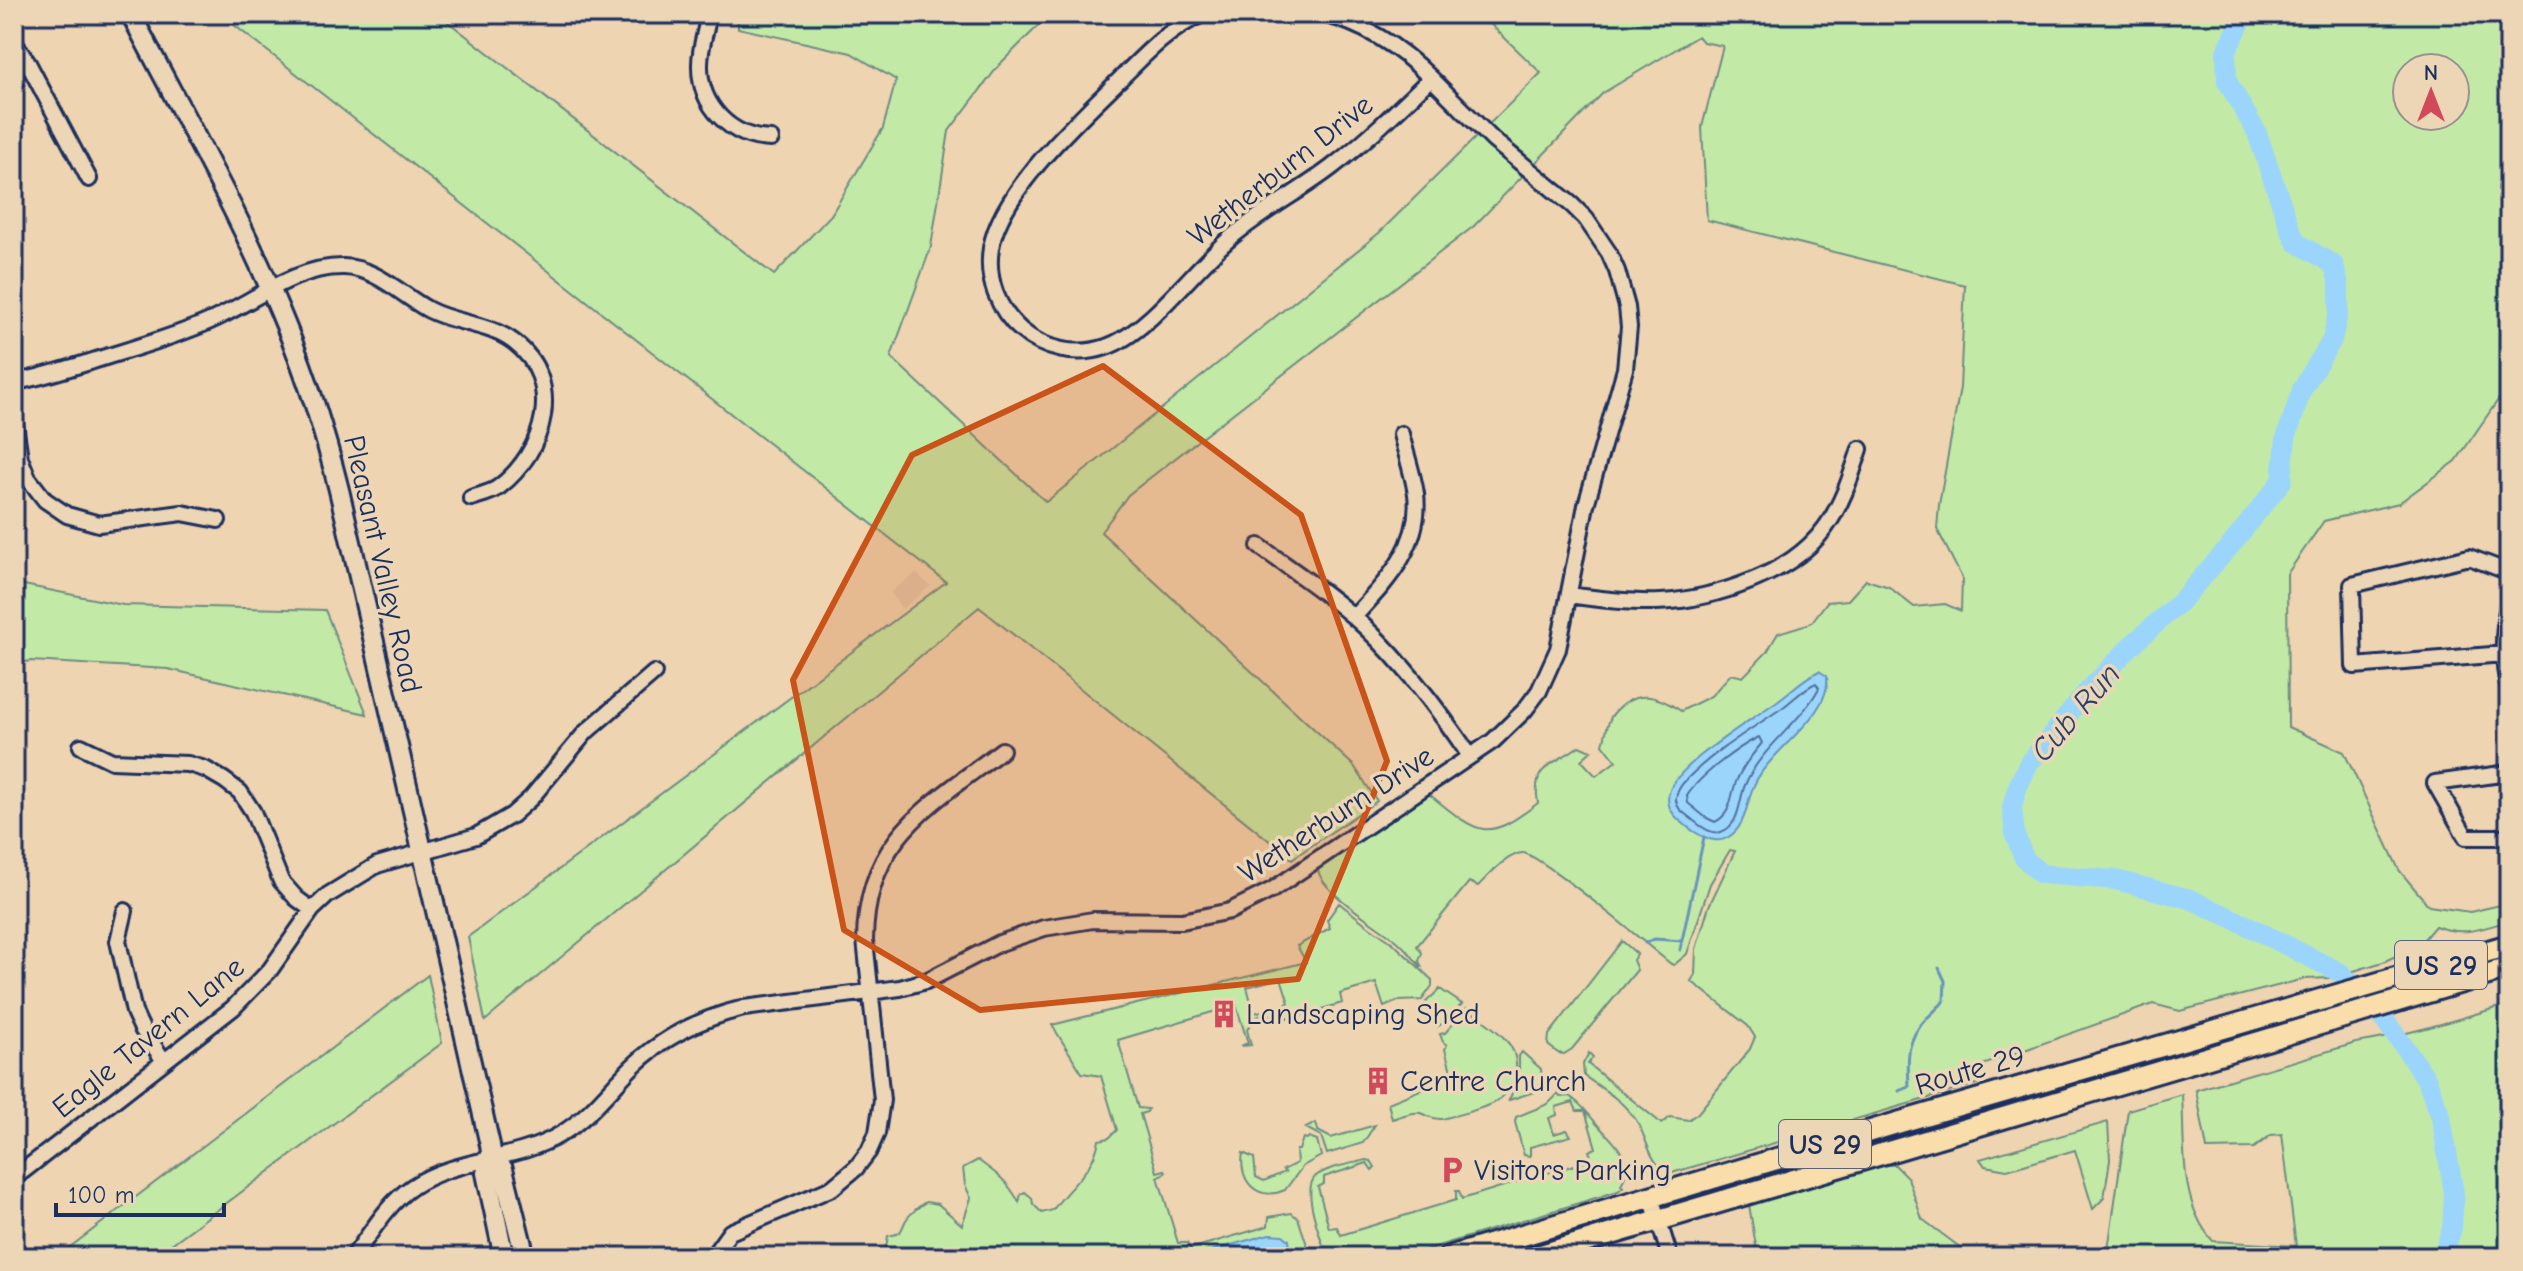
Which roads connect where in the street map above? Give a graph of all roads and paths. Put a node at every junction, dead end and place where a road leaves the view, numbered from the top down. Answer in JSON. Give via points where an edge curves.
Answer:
{"nodes":[{"id":1,"x":131,"y":14,"type":"edge"},
{"id":2,"x":709,"y":14,"type":"edge"},
{"id":3,"x":1202,"y":14,"type":"edge"},
{"id":4,"x":1322,"y":14,"type":"edge"},
{"id":5,"x":14,"y":42,"type":"edge"},
{"id":6,"x":1431,"y":78,"type":"junction"},
{"id":7,"x":771,"y":139,"type":"dead end"},
{"id":8,"x":89,"y":179,"type":"dead end"},
{"id":9,"x":270,"y":290,"type":"junction"},
{"id":10,"x":14,"y":382,"type":"edge"},
{"id":11,"x":14,"y":417,"type":"edge"},
{"id":12,"x":1401,"y":434,"type":"dead end"},
{"id":13,"x":1860,"y":449,"type":"dead end"},
{"id":14,"x":471,"y":498,"type":"dead end"},
{"id":15,"x":218,"y":520,"type":"dead end"},
{"id":16,"x":1259,"y":546,"type":"dead end"},
{"id":17,"x":2509,"y":572,"type":"edge"},
{"id":18,"x":1569,"y":595,"type":"junction"},
{"id":19,"x":2509,"y":599,"type":"edge"},
{"id":20,"x":1354,"y":617,"type":"junction"},
{"id":21,"x":2506,"y":624,"type":"edge"},
{"id":22,"x":2504,"y":654,"type":"junction"},
{"id":23,"x":654,"y":673,"type":"dead end"},
{"id":24,"x":2509,"y":689,"type":"edge"},
{"id":25,"x":81,"y":746,"type":"dead end"},
{"id":26,"x":1002,"y":750,"type":"dead end"},
{"id":27,"x":1470,"y":756,"type":"junction"},
{"id":28,"x":2509,"y":773,"type":"edge"},
{"id":29,"x":2509,"y":837,"type":"edge"},
{"id":30,"x":422,"y":851,"type":"junction"},
{"id":31,"x":312,"y":910,"type":"junction"},
{"id":32,"x":125,"y":911,"type":"dead end"},
{"id":33,"x":2509,"y":945,"type":"edge"},
{"id":34,"x":2509,"y":968,"type":"edge"},
{"id":35,"x":871,"y":993,"type":"junction"},
{"id":36,"x":164,"y":1061,"type":"junction"},
{"id":37,"x":492,"y":1159,"type":"junction"},
{"id":38,"x":14,"y":1178,"type":"edge"},
{"id":39,"x":1651,"y":1197,"type":"junction"},
{"id":40,"x":1658,"y":1220,"type":"junction"},
{"id":41,"x":353,"y":1257,"type":"edge"},
{"id":42,"x":504,"y":1257,"type":"edge"},
{"id":43,"x":525,"y":1257,"type":"edge"},
{"id":44,"x":712,"y":1257,"type":"edge"},
{"id":45,"x":1449,"y":1257,"type":"edge"},
{"id":46,"x":1534,"y":1257,"type":"edge"},
{"id":47,"x":1670,"y":1257,"type":"edge"}],
"edges":[{"from":1,"to":9,"type":"main road","name":"Pleasant Valley Road"},
{"from":2,"to":7,"type":"street","via":[[700,67],[708,100],[733,128],[754,139]]},
{"from":3,"to":6,"type":"street","name":"Wetherburn Drive","via":[[1166,35],[1062,136],[1000,220],[991,249],[994,291],[1007,316],[1034,340],[1079,352],[1130,336],[1229,239],[1332,167]]},
{"from":4,"to":6,"type":"street","name":"Wetherburn Drive","via":[[1383,38]]},
{"from":5,"to":8,"type":"street"},
{"from":6,"to":18,"type":"street","name":"Wetherburn Drive","via":[[1493,140],[1586,219],[1609,253],[1623,288],[1629,327],[1625,369],[1586,505]]},
{"from":9,"to":10,"type":"street","via":[[176,334]]},
{"from":9,"to":14,"type":"street","via":[[326,268],[359,269],[434,312],[492,330],[521,348],[542,383],[542,427],[501,485]]},
{"from":9,"to":30,"type":"main road","name":"Pleasant Valley Road","via":[[330,454]]},
{"from":11,"to":15,"type":"street","via":[[28,478],[45,500],[67,515],[99,524],[182,513]]},
{"from":12,"to":20,"type":"street","via":[[1416,493],[1413,532],[1398,566]]},
{"from":13,"to":18,"type":"street","via":[[1824,529],[1776,571],[1680,601],[1638,603]]},
{"from":16,"to":20,"type":"street"},
{"from":17,"to":22,"type":"street","via":[[2469,557],[2352,585],[2354,666]]},
{"from":18,"to":27,"type":"street","name":"Wetherburn Drive","via":[[1558,649],[1539,691],[1509,727]]},
{"from":19,"to":21,"type":"street"},
{"from":20,"to":27,"type":"street","via":[[1424,691]]},
{"from":21,"to":22,"type":"street"},
{"from":22,"to":24,"type":"street"},
{"from":23,"to":30,"type":"street","name":"Eagle Tavern Lane","via":[[586,732],[512,815],[476,836]]},
{"from":25,"to":31,"type":"street","via":[[107,760],[188,764],[224,780],[253,812],[281,881]]},
{"from":26,"to":35,"type":"street","via":[[914,818],[884,857],[865,917]]},
{"from":27,"to":35,"type":"street","name":"Wetherburn Drive","via":[[1241,907],[1182,921],[1093,920],[1044,928],[1000,943],[926,981]]},
{"from":28,"to":29,"type":"street","via":[[2435,783],[2466,837]]},
{"from":30,"to":31,"type":"street","name":"Eagle Tavern Lane","via":[[363,871]]},
{"from":30,"to":37,"type":"main road","name":"Pleasant Valley Road"},
{"from":31,"to":36,"type":"street","name":"Eagle Tavern Lane","via":[[251,992]]},
{"from":32,"to":36,"type":"street","via":[[118,941],[134,1012]]},
{"from":33,"to":39,"type":"main road","name":"Route 29","number":"US 29"},
{"from":34,"to":40,"type":"main road","name":"Route 29","number":"US 29"},
{"from":35,"to":37,"type":"street","name":"Wetherburn Drive","via":[[744,1008],[703,1021],[648,1053],[560,1134]]},
{"from":35,"to":44,"type":"street","via":[[882,1100],[869,1151],[832,1188],[730,1232]]},
{"from":36,"to":38,"type":"street","name":"Eagle Tavern Lane"},
{"from":37,"to":41,"type":"street","name":"Wetherburn Drive","via":[[439,1173],[413,1187],[386,1212]]},
{"from":37,"to":42,"type":"main road","name":"Pleasant Valley Road","via":[[486,1173]]},
{"from":37,"to":43,"type":"main road","name":"Pleasant Valley Road","via":[[503,1169]]},
{"from":39,"to":40,"type":"street"},
{"from":39,"to":45,"type":"main road","name":"Route 29","number":"US 29"},
{"from":40,"to":46,"type":"main road","name":"Route 29","number":"US 29"},
{"from":40,"to":47,"type":"street"}]}
